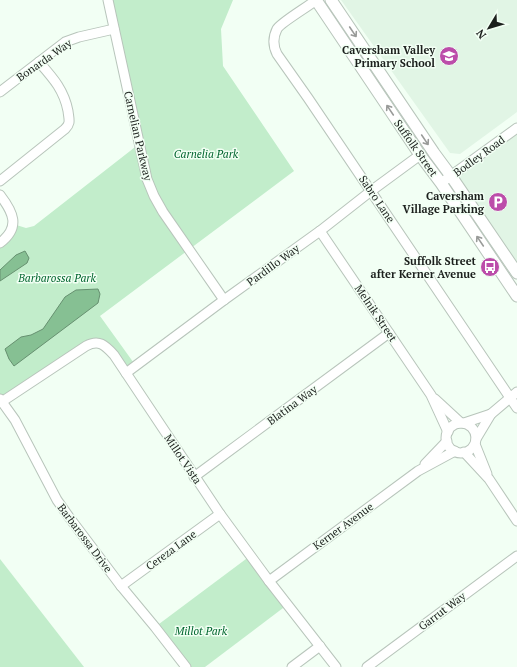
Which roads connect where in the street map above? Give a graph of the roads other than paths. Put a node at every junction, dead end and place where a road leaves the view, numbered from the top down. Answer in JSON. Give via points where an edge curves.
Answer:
{"nodes":[{"id":1,"x":108,"y":0,"type":"edge"},
{"id":2,"x":316,"y":0,"type":"edge"},
{"id":3,"x":331,"y":0,"type":"edge"},
{"id":4,"x":114,"y":29,"type":"junction"},
{"id":5,"x":39,"y":62,"type":"junction"},
{"id":6,"x":0,"y":92,"type":"edge"},
{"id":7,"x":517,"y":128,"type":"edge"},
{"id":8,"x":420,"y":155,"type":"junction"},
{"id":9,"x":451,"y":176,"type":"junction"},
{"id":10,"x":0,"y":180,"type":"edge"},
{"id":11,"x":441,"y":183,"type":"junction"},
{"id":12,"x":371,"y":191,"type":"junction"},
{"id":13,"x":0,"y":195,"type":"edge"},
{"id":14,"x":320,"y":231,"type":"junction"},
{"id":15,"x":0,"y":243,"type":"edge"},
{"id":16,"x":517,"y":273,"type":"edge"},
{"id":17,"x":517,"y":296,"type":"edge"},
{"id":18,"x":224,"y":300,"type":"junction"},
{"id":19,"x":389,"y":333,"type":"junction"},
{"id":20,"x":126,"y":373,"type":"junction"},
{"id":21,"x":514,"y":395,"type":"edge"},
{"id":22,"x":431,"y":396,"type":"junction"},
{"id":23,"x":1,"y":400,"type":"edge"},
{"id":24,"x":517,"y":408,"type":"edge"},
{"id":25,"x":491,"y":414,"type":"junction"},
{"id":26,"x":462,"y":423,"type":"junction"},
{"id":27,"x":447,"y":436,"type":"junction"},
{"id":28,"x":475,"y":441,"type":"junction"},
{"id":29,"x":459,"y":452,"type":"junction"},
{"id":30,"x":418,"y":470,"type":"junction"},
{"id":31,"x":194,"y":476,"type":"junction"},
{"id":32,"x":489,"y":479,"type":"junction"},
{"id":33,"x":220,"y":514,"type":"junction"},
{"id":34,"x":517,"y":521,"type":"edge"},
{"id":35,"x":517,"y":556,"type":"edge"},
{"id":36,"x":269,"y":581,"type":"junction"},
{"id":37,"x":121,"y":586,"type":"junction"},
{"id":38,"x":320,"y":646,"type":"junction"},
{"id":39,"x":186,"y":667,"type":"edge"},
{"id":40,"x":292,"y":667,"type":"edge"},
{"id":41,"x":336,"y":667,"type":"edge"},
{"id":42,"x":367,"y":667,"type":"edge"}],
"edges":[{"from":1,"to":4,"type":"street","name":"Carnelian Parkway"},
{"from":8,"to":2,"type":"street","name":"Suffolk Street","one_way":true},
{"from":2,"to":12,"type":"street","name":"Sabro Lane","via":[[278,28],[274,38],[274,49]]},
{"from":3,"to":9,"type":"street","name":"Suffolk Street","one_way":true},
{"from":4,"to":5,"type":"street","name":"Bonarda Way","via":[[65,42]]},
{"from":4,"to":18,"type":"street","name":"Carnelian Parkway","via":[[147,178],[154,196]]},
{"from":5,"to":6,"type":"street","name":"Bonarda Way"},
{"from":5,"to":10,"type":"street","via":[[63,93],[69,125]]},
{"from":7,"to":9,"type":"street","name":"Bodley Road"},
{"from":8,"to":11,"type":"street","name":"Suffolk Street"},
{"from":8,"to":12,"type":"street","name":"Pardillo Way"},
{"from":9,"to":11,"type":"street","name":"Bodley Road"},
{"from":9,"to":16,"type":"street","name":"Suffolk Street"},
{"from":17,"to":11,"type":"street","name":"Suffolk Street","one_way":true},
{"from":12,"to":14,"type":"street","name":"Pardillo Way"},
{"from":12,"to":21,"type":"street","name":"Sabro Lane"},
{"from":13,"to":15,"type":"street","via":[[13,216],[10,231]]},
{"from":14,"to":18,"type":"street","name":"Pardillo Way"},
{"from":14,"to":19,"type":"street","name":"Melnik Street"},
{"from":18,"to":20,"type":"street","name":"Pardillo Way"},
{"from":19,"to":22,"type":"street","name":"Melnik Street"},
{"from":19,"to":31,"type":"street","name":"Blatina Way"},
{"from":20,"to":23,"type":"street","name":"Millot Vista","via":[[114,355],[98,342],[92,342]]},
{"from":20,"to":31,"type":"street","name":"Millot Vista"},
{"from":21,"to":24,"type":"street","name":"Sabro Lane"},
{"from":21,"to":25,"type":"street"},
{"from":22,"to":26,"type":"street","name":"Melnik Street"},
{"from":22,"to":27,"type":"street","name":"Melnik Street"},
{"from":23,"to":37,"type":"street","name":"Barbarossa Drive","via":[[15,420],[57,500]]},
{"from":25,"to":26,"type":"street"},
{"from":25,"to":28,"type":"street"},
{"from":26,"to":27,"type":"street","via":[[453,426]]},
{"from":26,"to":28,"type":"street","via":[[473,429]]},
{"from":27,"to":29,"type":"street","via":[[450,447]]},
{"from":27,"to":30,"type":"street","name":"Kerner Avenue"},
{"from":28,"to":29,"type":"street","via":[[469,450]]},
{"from":28,"to":32,"type":"street"},
{"from":29,"to":30,"type":"street","name":"Kerner Avenue"},
{"from":29,"to":32,"type":"street"},
{"from":30,"to":36,"type":"street","name":"Kerner Avenue"},
{"from":31,"to":33,"type":"street","name":"Millot Vista"},
{"from":32,"to":34,"type":"street"},
{"from":33,"to":36,"type":"street","name":"Millot Vista"},
{"from":33,"to":37,"type":"street","name":"Cereza Lane"},
{"from":35,"to":42,"type":"street","name":"Garrut Way"},
{"from":36,"to":38,"type":"street","name":"Millot Vista"},
{"from":37,"to":39,"type":"street","name":"Barbarossa Drive"},
{"from":38,"to":40,"type":"street"},
{"from":38,"to":41,"type":"street","name":"Millot Vista"}]}
